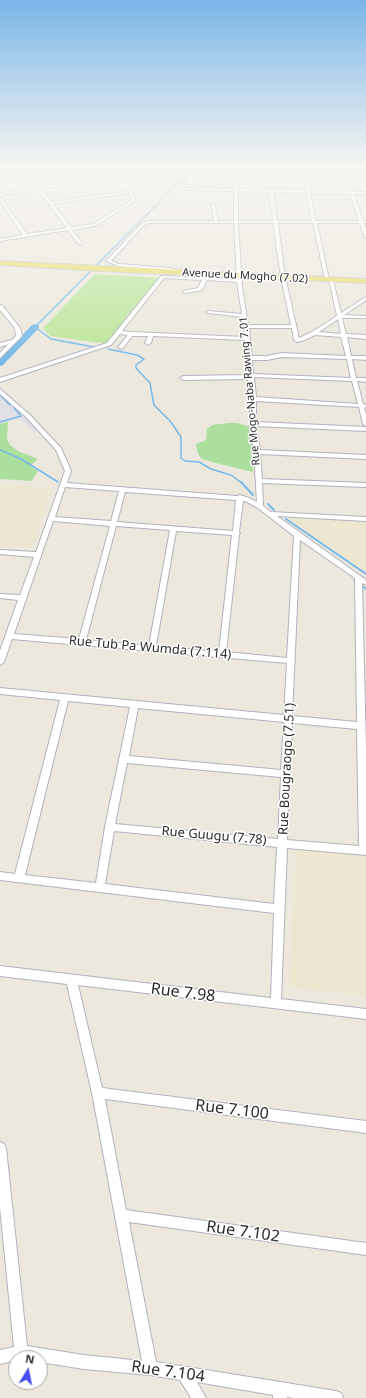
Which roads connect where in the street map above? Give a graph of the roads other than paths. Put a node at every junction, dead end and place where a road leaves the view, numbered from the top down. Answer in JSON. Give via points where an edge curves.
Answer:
{"nodes":[{"id":1,"x":24,"y":233,"type":"edge"},
{"id":2,"x":43,"y":233,"type":"edge"},
{"id":3,"x":73,"y":233,"type":"edge"},
{"id":4,"x":134,"y":233,"type":"edge"},
{"id":5,"x":237,"y":233,"type":"edge"},
{"id":6,"x":277,"y":233,"type":"edge"},
{"id":7,"x":319,"y":233,"type":"edge"},
{"id":8,"x":26,"y":236,"type":"junction"},
{"id":9,"x":0,"y":240,"type":"edge"},
{"id":10,"x":80,"y":244,"type":"dead end"},
{"id":11,"x":0,"y":263,"type":"edge"},
{"id":12,"x":187,"y":273,"type":"junction"},
{"id":13,"x":209,"y":277,"type":"junction"},
{"id":14,"x":283,"y":277,"type":"junction"},
{"id":15,"x":240,"y":278,"type":"junction"},
{"id":16,"x":329,"y":279,"type":"junction"},
{"id":17,"x":366,"y":281,"type":"edge"},
{"id":18,"x":185,"y":292,"type":"dead end"},
{"id":19,"x":365,"y":299,"type":"edge"},
{"id":20,"x":0,"y":306,"type":"edge"},
{"id":21,"x":208,"y":312,"type":"dead end"},
{"id":22,"x":244,"y":316,"type":"junction"},
{"id":23,"x":340,"y":316,"type":"junction"},
{"id":24,"x":366,"y":317,"type":"edge"},
{"id":25,"x":8,"y":318,"type":"junction"},
{"id":26,"x":0,"y":320,"type":"edge"},
{"id":27,"x":246,"y":326,"type":"junction"},
{"id":28,"x":293,"y":327,"type":"junction"},
{"id":29,"x":119,"y":332,"type":"junction"},
{"id":30,"x":314,"y":333,"type":"junction"},
{"id":31,"x":131,"y":334,"type":"junction"},
{"id":32,"x":151,"y":335,"type":"junction"},
{"id":33,"x":344,"y":336,"type":"junction"},
{"id":34,"x":366,"y":337,"type":"edge"},
{"id":35,"x":247,"y":340,"type":"junction"},
{"id":36,"x":15,"y":341,"type":"junction"},
{"id":37,"x":148,"y":343,"type":"dead end"},
{"id":38,"x":0,"y":345,"type":"edge"},
{"id":39,"x":121,"y":347,"type":"dead end"},
{"id":40,"x":0,"y":356,"type":"edge"},
{"id":41,"x":349,"y":357,"type":"junction"},
{"id":42,"x":249,"y":358,"type":"junction"},
{"id":43,"x":366,"y":358,"type":"edge"},
{"id":44,"x":250,"y":376,"type":"junction"},
{"id":45,"x":184,"y":378,"type":"dead end"},
{"id":46,"x":0,"y":380,"type":"edge"},
{"id":47,"x":354,"y":380,"type":"junction"},
{"id":48,"x":366,"y":380,"type":"edge"},
{"id":49,"x":0,"y":391,"type":"edge"},
{"id":50,"x":253,"y":399,"type":"junction"},
{"id":51,"x":364,"y":405,"type":"edge"},
{"id":52,"x":253,"y":424,"type":"junction"},
{"id":53,"x":366,"y":424,"type":"edge"},
{"id":54,"x":366,"y":429,"type":"edge"},
{"id":55,"x":257,"y":452,"type":"junction"},
{"id":56,"x":366,"y":457,"type":"edge"},
{"id":57,"x":258,"y":481,"type":"junction"},
{"id":58,"x":64,"y":485,"type":"junction"},
{"id":59,"x":366,"y":485,"type":"edge"},
{"id":60,"x":123,"y":489,"type":"junction"},
{"id":61,"x":240,"y":497,"type":"junction"},
{"id":62,"x":260,"y":507,"type":"junction"},
{"id":63,"x":271,"y":514,"type":"junction"},
{"id":64,"x":52,"y":519,"type":"junction"},
{"id":65,"x":366,"y":519,"type":"edge"},
{"id":66,"x":114,"y":524,"type":"junction"},
{"id":67,"x":173,"y":528,"type":"junction"},
{"id":68,"x":237,"y":533,"type":"junction"},
{"id":69,"x":297,"y":535,"type":"junction"},
{"id":70,"x":0,"y":552,"type":"edge"},
{"id":71,"x":39,"y":555,"type":"junction"},
{"id":72,"x":358,"y":577,"type":"junction"},
{"id":73,"x":366,"y":583,"type":"edge"},
{"id":74,"x":0,"y":596,"type":"edge"},
{"id":75,"x":22,"y":598,"type":"junction"},
{"id":76,"x":9,"y":636,"type":"junction"},
{"id":77,"x":82,"y":642,"type":"junction"},
{"id":78,"x":152,"y":648,"type":"junction"},
{"id":79,"x":222,"y":655,"type":"junction"},
{"id":80,"x":291,"y":661,"type":"junction"},
{"id":81,"x":0,"y":662,"type":"edge"},
{"id":82,"x":363,"y":672,"type":"edge"},
{"id":83,"x":0,"y":691,"type":"edge"},
{"id":84,"x":65,"y":697,"type":"junction"},
{"id":85,"x":135,"y":704,"type":"junction"},
{"id":86,"x":289,"y":719,"type":"junction"},
{"id":87,"x":361,"y":726,"type":"junction"},
{"id":88,"x":124,"y":759,"type":"junction"},
{"id":89,"x":286,"y":774,"type":"junction"},
{"id":90,"x":110,"y":827,"type":"junction"},
{"id":91,"x":283,"y":843,"type":"junction"},
{"id":92,"x":365,"y":851,"type":"edge"},
{"id":93,"x":0,"y":876,"type":"edge"},
{"id":94,"x":19,"y":878,"type":"junction"},
{"id":95,"x":100,"y":888,"type":"junction"},
{"id":96,"x":279,"y":909,"type":"junction"},
{"id":97,"x":0,"y":971,"type":"edge"},
{"id":98,"x":71,"y":979,"type":"junction"},
{"id":99,"x":276,"y":1004,"type":"junction"},
{"id":100,"x":366,"y":1014,"type":"edge"},
{"id":101,"x":98,"y":1093,"type":"junction"},
{"id":102,"x":366,"y":1127,"type":"edge"},
{"id":103,"x":0,"y":1148,"type":"edge"},
{"id":104,"x":121,"y":1215,"type":"junction"},
{"id":105,"x":366,"y":1249,"type":"edge"},
{"id":106,"x":21,"y":1350,"type":"edge"},
{"id":107,"x":48,"y":1356,"type":"edge"},
{"id":108,"x":150,"y":1368,"type":"junction"},
{"id":109,"x":184,"y":1374,"type":"junction"},
{"id":110,"x":280,"y":1394,"type":"edge"},
{"id":111,"x":200,"y":1398,"type":"edge"},
{"id":112,"x":336,"y":1398,"type":"edge"}],
"edges":[{"from":1,"to":8,"type":"street"},
{"from":2,"to":8,"type":"street"},
{"from":3,"to":10,"type":"street"},
{"from":4,"to":12,"type":"street","via":[[108,261],[118,265]]},
{"from":5,"to":15,"type":"street","name":"Rue Mogo-Naba Rawing 7.01"},
{"from":6,"to":14,"type":"street"},
{"from":7,"to":16,"type":"street"},
{"from":8,"to":9,"type":"street"},
{"from":11,"to":12,"type":"main road","name":"Avenue du Mogho (7.02)"},
{"from":12,"to":13,"type":"main road","name":"Avenue du Mogho (7.02)"},
{"from":13,"to":15,"type":"main road","name":"Avenue du Mogho (7.02)"},
{"from":13,"to":18,"type":"street","via":[[200,289]]},
{"from":13,"to":29,"type":"street","via":[[163,277]]},
{"from":14,"to":15,"type":"main road","name":"Avenue du Mogho (7.02)"},
{"from":14,"to":16,"type":"main road","name":"Avenue du Mogho (7.02)"},
{"from":14,"to":28,"type":"street"},
{"from":15,"to":22,"type":"street","name":"Rue Mogo-Naba Rawing 7.01"},
{"from":16,"to":17,"type":"main road","name":"Avenue du Mogho (7.02)"},
{"from":16,"to":23,"type":"street"},
{"from":19,"to":23,"type":"street"},
{"from":20,"to":25,"type":"street"},
{"from":21,"to":22,"type":"street"},
{"from":22,"to":27,"type":"street","name":"Rue Mogo-Naba Rawing 7.01"},
{"from":23,"to":24,"type":"street"},
{"from":23,"to":30,"type":"street"},
{"from":23,"to":33,"type":"street"},
{"from":25,"to":26,"type":"street"},
{"from":25,"to":36,"type":"street","via":[[19,333]]},
{"from":27,"to":28,"type":"street"},
{"from":27,"to":35,"type":"street","name":"Rue Mogo-Naba Rawing 7.01"},
{"from":28,"to":30,"type":"street","via":[[298,340]]},
{"from":29,"to":31,"type":"street"},
{"from":29,"to":46,"type":"street","via":[[109,344],[102,347]]},
{"from":30,"to":33,"type":"street"},
{"from":31,"to":32,"type":"street"},
{"from":31,"to":39,"type":"street"},
{"from":32,"to":35,"type":"street"},
{"from":32,"to":37,"type":"street"},
{"from":33,"to":34,"type":"street"},
{"from":33,"to":41,"type":"street"},
{"from":35,"to":42,"type":"street","name":"Rue Mogo-Naba Rawing 7.01"},
{"from":36,"to":38,"type":"street"},
{"from":36,"to":40,"type":"street"},
{"from":41,"to":42,"type":"street","via":[[282,355]]},
{"from":41,"to":43,"type":"street"},
{"from":41,"to":47,"type":"street"},
{"from":42,"to":44,"type":"street","name":"Rue Mogo-Naba Rawing 7.01"},
{"from":44,"to":45,"type":"street"},
{"from":44,"to":47,"type":"street"},
{"from":44,"to":50,"type":"street","name":"Rue Mogo-Naba Rawing 7.01"},
{"from":47,"to":48,"type":"street"},
{"from":47,"to":51,"type":"street"},
{"from":49,"to":58,"type":"street","via":[[59,449],[68,471]]},
{"from":50,"to":51,"type":"street"},
{"from":50,"to":52,"type":"street","name":"Rue Mogo-Naba Rawing 7.01"},
{"from":51,"to":53,"type":"street"},
{"from":52,"to":54,"type":"street"},
{"from":52,"to":55,"type":"street","name":"Rue Mogo-Naba Rawing 7.01"},
{"from":55,"to":56,"type":"street"},
{"from":55,"to":57,"type":"street","name":"Rue Mogo-Naba Rawing 7.01"},
{"from":57,"to":59,"type":"street"},
{"from":57,"to":62,"type":"street","name":"Rue Mogo-Naba Rawing 7.01"},
{"from":58,"to":60,"type":"street"},
{"from":58,"to":64,"type":"street"},
{"from":60,"to":61,"type":"street"},
{"from":60,"to":66,"type":"street"},
{"from":61,"to":62,"type":"street"},
{"from":61,"to":68,"type":"street"},
{"from":62,"to":63,"type":"street"},
{"from":63,"to":65,"type":"street"},
{"from":63,"to":69,"type":"street"},
{"from":64,"to":66,"type":"street"},
{"from":64,"to":71,"type":"street"},
{"from":66,"to":67,"type":"street"},
{"from":66,"to":77,"type":"street"},
{"from":67,"to":68,"type":"street"},
{"from":67,"to":78,"type":"street"},
{"from":68,"to":79,"type":"street"},
{"from":69,"to":72,"type":"street"},
{"from":69,"to":80,"type":"street","name":"Rue Bougraogo (7.51)"},
{"from":70,"to":71,"type":"street"},
{"from":71,"to":75,"type":"street"},
{"from":72,"to":73,"type":"street"},
{"from":72,"to":82,"type":"street"},
{"from":74,"to":75,"type":"street"},
{"from":75,"to":76,"type":"street"},
{"from":76,"to":77,"type":"street","name":"Rue Tub Pa Wumda (7.114)"},
{"from":76,"to":81,"type":"street"},
{"from":77,"to":78,"type":"street","name":"Rue Tub Pa Wumda (7.114)"},
{"from":78,"to":79,"type":"street","name":"Rue Tub Pa Wumda (7.114)"},
{"from":79,"to":80,"type":"street","name":"Rue Tub Pa Wumda (7.114)"},
{"from":80,"to":86,"type":"street","name":"Rue Bougraogo (7.51)"},
{"from":82,"to":87,"type":"street"},
{"from":83,"to":84,"type":"street"},
{"from":84,"to":85,"type":"street"},
{"from":84,"to":94,"type":"street"},
{"from":85,"to":86,"type":"street"},
{"from":85,"to":88,"type":"street"},
{"from":86,"to":87,"type":"street"},
{"from":86,"to":89,"type":"street","name":"Rue Bougraogo (7.51)"},
{"from":87,"to":92,"type":"street"},
{"from":88,"to":89,"type":"street"},
{"from":88,"to":90,"type":"street"},
{"from":89,"to":91,"type":"street","name":"Rue Bougraogo (7.51)"},
{"from":90,"to":91,"type":"street","name":"Rue Guugu (7.78)"},
{"from":90,"to":95,"type":"street"},
{"from":91,"to":92,"type":"street","name":"Rue Guugu (7.78)"},
{"from":91,"to":96,"type":"street","name":"Rue Bougraogo (7.51)"},
{"from":93,"to":94,"type":"street"},
{"from":94,"to":95,"type":"street"},
{"from":95,"to":96,"type":"street"},
{"from":96,"to":99,"type":"street","name":"Rue Bougraogo (7.51)"},
{"from":97,"to":98,"type":"street","name":"Rue 7.98"},
{"from":98,"to":99,"type":"street","name":"Rue 7.98"},
{"from":98,"to":101,"type":"street"},
{"from":99,"to":100,"type":"street","name":"Rue 7.98"},
{"from":101,"to":102,"type":"street","name":"Rue 7.100"},
{"from":101,"to":104,"type":"street"},
{"from":103,"to":106,"type":"street"},
{"from":104,"to":105,"type":"street","name":"Rue 7.102"},
{"from":104,"to":108,"type":"street"},
{"from":107,"to":108,"type":"street","name":"Rue 7.104"},
{"from":108,"to":109,"type":"street","name":"Rue 7.104"},
{"from":109,"to":110,"type":"street","name":"Rue 7.104"},
{"from":109,"to":111,"type":"street"},
{"from":110,"to":112,"type":"street","name":"Rue 7.104"}]}
